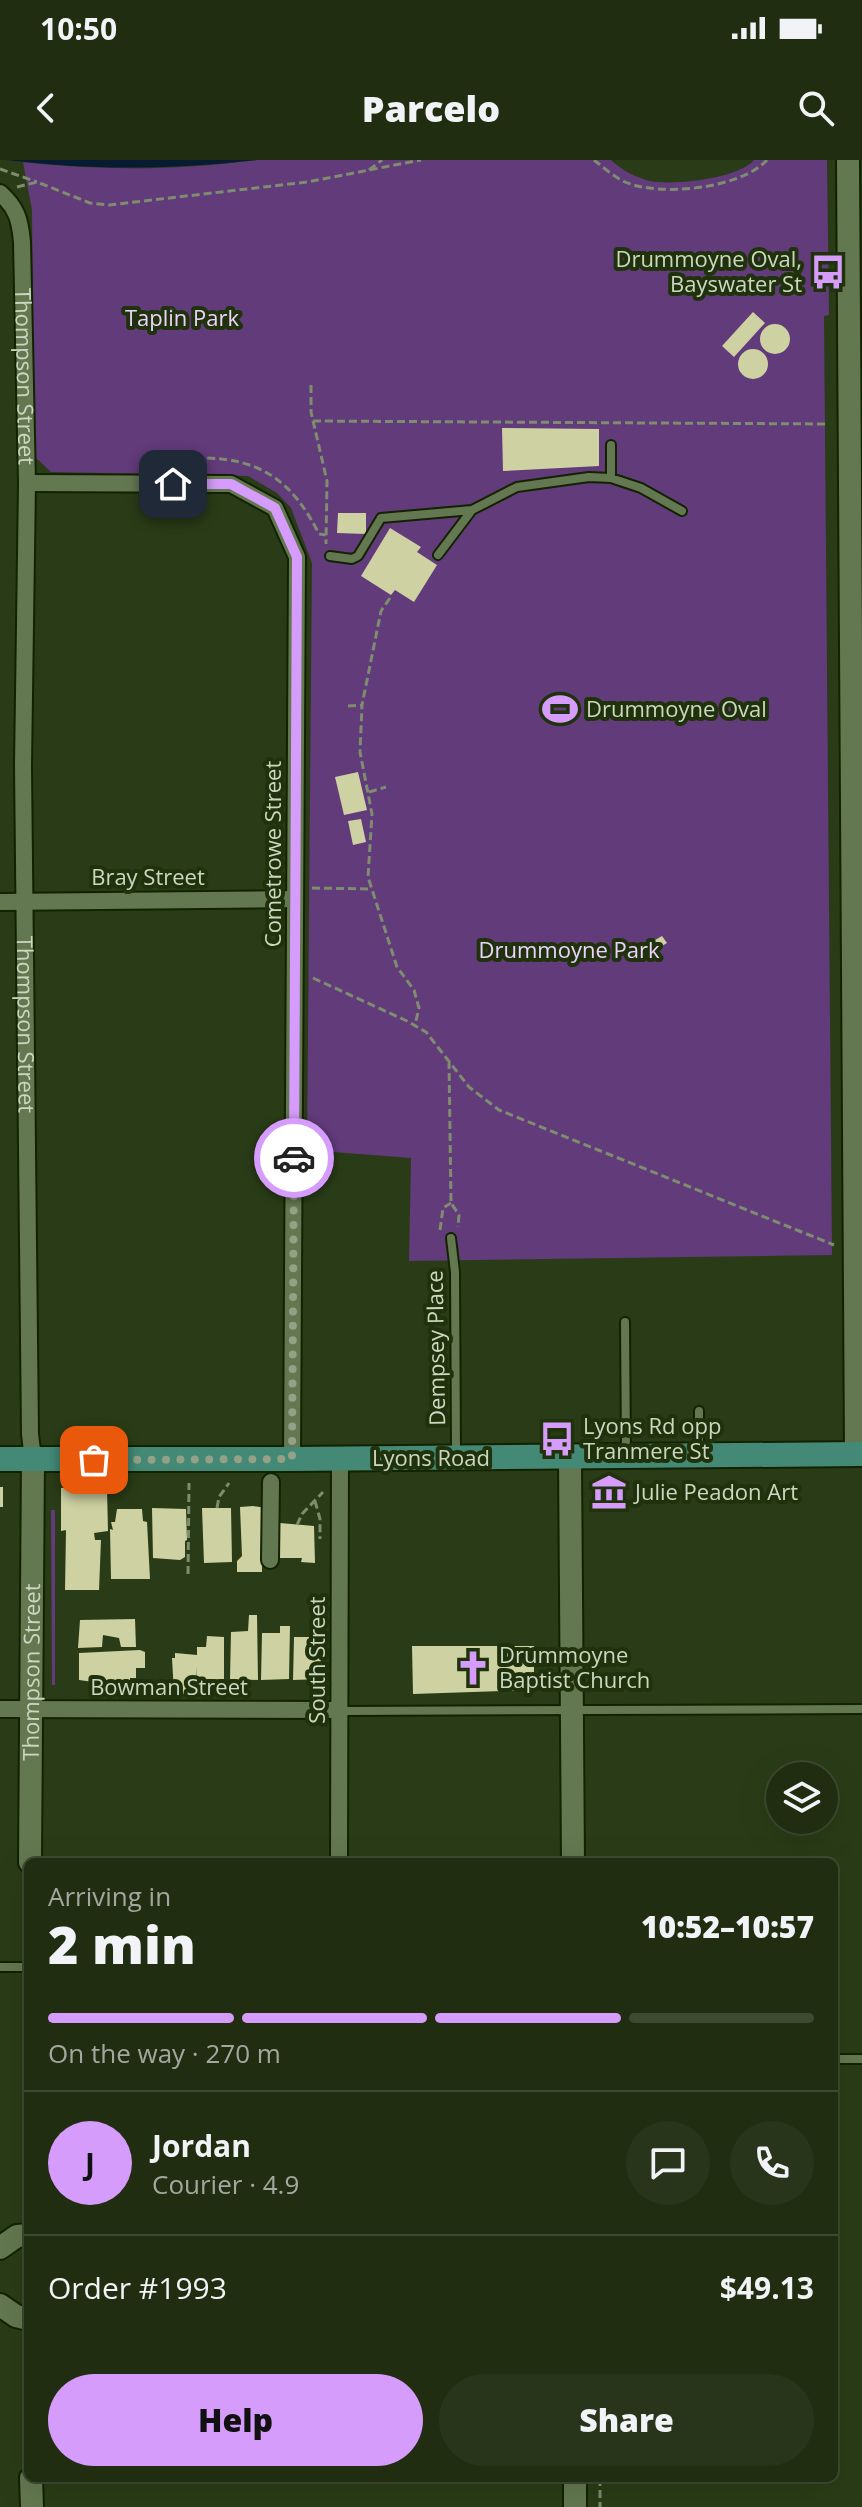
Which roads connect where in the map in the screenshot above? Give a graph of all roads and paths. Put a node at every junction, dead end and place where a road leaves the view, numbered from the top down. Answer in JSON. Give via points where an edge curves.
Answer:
{"nodes":[{"id":1,"x":382,"y":160,"type":"edge"},
{"id":2,"x":421,"y":160,"type":"edge"},
{"id":3,"x":594,"y":160,"type":"edge"},
{"id":4,"x":767,"y":160,"type":"edge"},
{"id":5,"x":848,"y":160,"type":"edge"},
{"id":6,"x":0,"y":169,"type":"edge"},
{"id":7,"x":367,"y":172,"type":"junction"},
{"id":8,"x":37,"y":182,"type":"junction"},
{"id":9,"x":6,"y":191,"type":"edge"},
{"id":10,"x":311,"y":385,"type":"dead end"},
{"id":11,"x":313,"y":421,"type":"junction"},
{"id":12,"x":849,"y":425,"type":"junction"},
{"id":13,"x":611,"y":445,"type":"dead end"},
{"id":14,"x":611,"y":478,"type":"junction"},
{"id":15,"x":27,"y":483,"type":"junction"},
{"id":16,"x":472,"y":510,"type":"junction"},
{"id":17,"x":682,"y":511,"type":"dead end"},
{"id":18,"x":326,"y":545,"type":"dead end"},
{"id":19,"x":438,"y":555,"type":"dead end"},
{"id":20,"x":330,"y":556,"type":"dead end"},
{"id":21,"x":390,"y":598,"type":"dead end"},
{"id":22,"x":362,"y":705,"type":"junction"},
{"id":23,"x":348,"y":706,"type":"dead end"},
{"id":24,"x":856,"y":746,"type":"edge"},
{"id":25,"x":386,"y":787,"type":"dead end"},
{"id":26,"x":369,"y":792,"type":"junction"},
{"id":27,"x":372,"y":889,"type":"junction"},
{"id":28,"x":295,"y":893,"type":"junction"},
{"id":29,"x":26,"y":901,"type":"junction"},
{"id":30,"x":0,"y":902,"type":"edge"},
{"id":31,"x":295,"y":970,"type":"junction"},
{"id":32,"x":415,"y":1025,"type":"junction"},
{"id":33,"x":449,"y":1060,"type":"junction"},
{"id":34,"x":451,"y":1203,"type":"junction"},
{"id":35,"x":451,"y":1238,"type":"junction"},
{"id":36,"x":834,"y":1245,"type":"dead end"},
{"id":37,"x":858,"y":1261,"type":"edge"},
{"id":38,"x":625,"y":1322,"type":"dead end"},
{"id":39,"x":699,"y":1411,"type":"dead end"},
{"id":40,"x":859,"y":1454,"type":"edge"},
{"id":41,"x":626,"y":1457,"type":"junction"},
{"id":42,"x":698,"y":1457,"type":"junction"},
{"id":43,"x":456,"y":1458,"type":"junction"},
{"id":44,"x":570,"y":1458,"type":"junction"},
{"id":45,"x":0,"y":1459,"type":"edge"},
{"id":46,"x":33,"y":1459,"type":"junction"},
{"id":47,"x":292,"y":1459,"type":"junction"},
{"id":48,"x":340,"y":1459,"type":"junction"},
{"id":49,"x":271,"y":1482,"type":"dead end"},
{"id":50,"x":189,"y":1483,"type":"dead end"},
{"id":51,"x":229,"y":1483,"type":"dead end"},
{"id":52,"x":326,"y":1488,"type":"dead end"},
{"id":53,"x":315,"y":1501,"type":"junction"},
{"id":54,"x":217,"y":1508,"type":"dead end"},
{"id":55,"x":297,"y":1525,"type":"dead end"},
{"id":56,"x":320,"y":1539,"type":"dead end"},
{"id":57,"x":270,"y":1560,"type":"dead end"},
{"id":58,"x":188,"y":1574,"type":"dead end"},
{"id":59,"x":0,"y":1709,"type":"edge"},
{"id":60,"x":31,"y":1709,"type":"junction"},
{"id":61,"x":862,"y":1709,"type":"edge"},
{"id":62,"x":338,"y":1710,"type":"junction"},
{"id":63,"x":573,"y":1710,"type":"junction"},
{"id":64,"x":30,"y":1858,"type":"edge"},
{"id":65,"x":339,"y":1858,"type":"edge"},
{"id":66,"x":573,"y":1858,"type":"edge"},
{"id":67,"x":0,"y":1967,"type":"edge"},
{"id":68,"x":24,"y":1967,"type":"edge"},
{"id":69,"x":838,"y":2059,"type":"edge"},
{"id":70,"x":862,"y":2059,"type":"edge"},
{"id":71,"x":24,"y":2235,"type":"edge"},
{"id":72,"x":0,"y":2248,"type":"edge"},
{"id":73,"x":0,"y":2305,"type":"edge"},
{"id":74,"x":24,"y":2318,"type":"edge"},
{"id":75,"x":31,"y":2482,"type":"edge"},
{"id":76,"x":575,"y":2482,"type":"edge"},
{"id":77,"x":600,"y":2482,"type":"edge"},
{"id":78,"x":32,"y":2507,"type":"edge"},
{"id":79,"x":575,"y":2507,"type":"edge"},
{"id":80,"x":600,"y":2507,"type":"edge"}],
"edges":[{"from":1,"to":7,"type":"path"},
{"from":2,"to":7,"type":"path"},
{"from":3,"to":4,"type":"path","via":[[622,181],[676,189],[744,177]]},
{"from":5,"to":12,"type":"street"},
{"from":6,"to":8,"type":"path"},
{"from":7,"to":8,"type":"path","via":[[109,205],[77,199]]},
{"from":8,"to":9,"type":"path"},
{"from":9,"to":15,"type":"street","name":"Thompson Street","via":[[20,221]]},
{"from":10,"to":11,"type":"path"},
{"from":11,"to":12,"type":"path"},
{"from":11,"to":18,"type":"path","via":[[327,481]]},
{"from":12,"to":24,"type":"street"},
{"from":13,"to":14,"type":"lane"},
{"from":14,"to":16,"type":"lane","via":[[517,487]]},
{"from":14,"to":17,"type":"lane"},
{"from":15,"to":28,"type":"street","name":"Cometrowe Street","via":[[231,484],[275,508],[297,557]]},
{"from":15,"to":29,"type":"street","name":"Thompson Street"},
{"from":16,"to":19,"type":"lane"},
{"from":16,"to":20,"type":"lane","via":[[381,518],[358,556]]},
{"from":21,"to":22,"type":"path","via":[[381,611]]},
{"from":22,"to":23,"type":"path"},
{"from":22,"to":26,"type":"path","via":[[360,752]]},
{"from":24,"to":37,"type":"street"},
{"from":25,"to":26,"type":"path"},
{"from":26,"to":27,"type":"path"},
{"from":27,"to":28,"type":"path"},
{"from":27,"to":32,"type":"path","via":[[397,967],[414,990],[419,1008]]},
{"from":28,"to":29,"type":"street","name":"Bray Street"},
{"from":28,"to":31,"type":"street","name":"Cometrowe Street"},
{"from":29,"to":30,"type":"street","name":"Bray Street"},
{"from":29,"to":46,"type":"street","name":"Thompson Street"},
{"from":31,"to":32,"type":"path"},
{"from":31,"to":47,"type":"street","name":"Cometrowe Street"},
{"from":32,"to":33,"type":"path"},
{"from":33,"to":34,"type":"path"},
{"from":33,"to":36,"type":"path","via":[[469,1087],[499,1110]]},
{"from":34,"to":35,"type":"path","via":[[459,1215]]},
{"from":34,"to":35,"type":"path","via":[[443,1208],[440,1232]]},
{"from":35,"to":43,"type":"lane","name":"Dempsey Place"},
{"from":37,"to":40,"type":"street"},
{"from":38,"to":41,"type":"lane"},
{"from":39,"to":42,"type":"lane"},
{"from":40,"to":42,"type":"main road","name":"Lyons Road"},
{"from":41,"to":42,"type":"main road","name":"Lyons Road"},
{"from":41,"to":44,"type":"main road","name":"Lyons Road"},
{"from":43,"to":44,"type":"main road","name":"Lyons Road"},
{"from":43,"to":48,"type":"main road","name":"Lyons Road"},
{"from":44,"to":63,"type":"street"},
{"from":45,"to":46,"type":"main road","name":"Lyons Road"},
{"from":46,"to":47,"type":"main road","name":"Lyons Road"},
{"from":46,"to":60,"type":"street","name":"Thompson Street"},
{"from":47,"to":48,"type":"main road","name":"Lyons Road"},
{"from":48,"to":62,"type":"street","name":"South Street"},
{"from":49,"to":57,"type":"street"},
{"from":50,"to":58,"type":"path"},
{"from":51,"to":54,"type":"path"},
{"from":52,"to":53,"type":"path"},
{"from":53,"to":55,"type":"path"},
{"from":53,"to":56,"type":"path"},
{"from":59,"to":60,"type":"street","name":"Bowman Street"},
{"from":60,"to":62,"type":"street","name":"Bowman Street"},
{"from":60,"to":64,"type":"street","name":"Thompson Street"},
{"from":61,"to":63,"type":"lane","name":"Bowman Street"},
{"from":62,"to":63,"type":"lane","name":"Bowman Street"},
{"from":62,"to":65,"type":"street","name":"South Street"},
{"from":63,"to":66,"type":"street"},
{"from":67,"to":68,"type":"lane"},
{"from":69,"to":70,"type":"lane"},
{"from":71,"to":72,"type":"street"},
{"from":73,"to":74,"type":"street"},
{"from":75,"to":78,"type":"street"},
{"from":76,"to":79,"type":"street"},
{"from":77,"to":80,"type":"path"}]}
